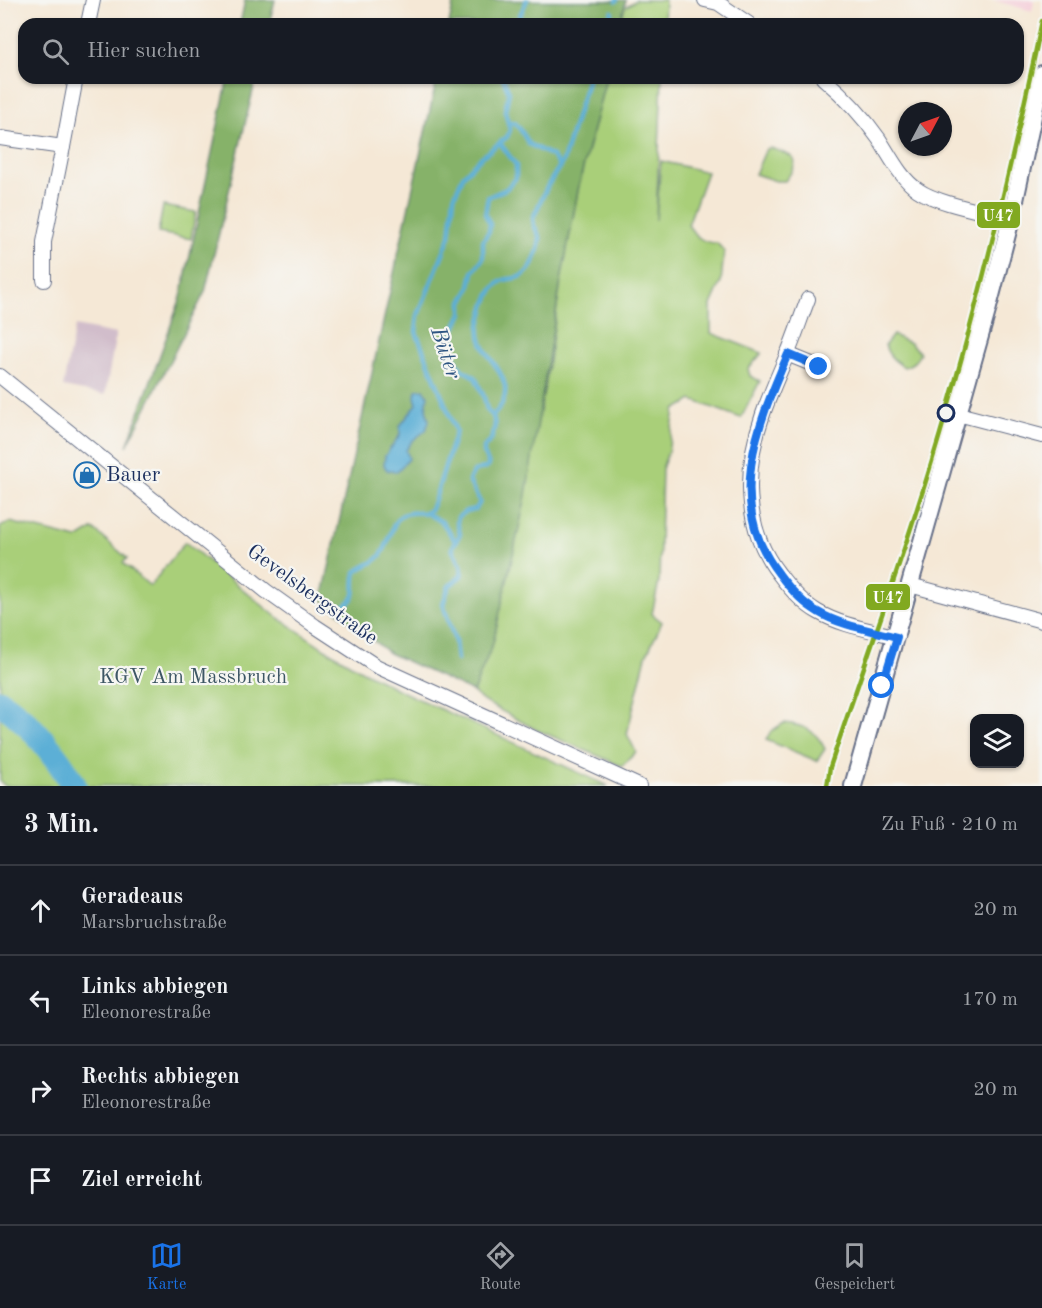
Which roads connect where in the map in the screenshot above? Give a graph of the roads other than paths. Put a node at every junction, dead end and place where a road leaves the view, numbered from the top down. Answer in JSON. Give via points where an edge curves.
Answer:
{"nodes":[{"id":1,"x":93,"y":0,"type":"edge"},
{"id":2,"x":705,"y":0,"type":"edge"},
{"id":3,"x":89,"y":18,"type":"edge"},
{"id":4,"x":740,"y":18,"type":"edge"},
{"id":5,"x":1042,"y":74,"type":"edge"},
{"id":6,"x":75,"y":84,"type":"edge"},
{"id":7,"x":830,"y":84,"type":"edge"},
{"id":8,"x":0,"y":138,"type":"edge"},
{"id":9,"x":63,"y":147,"type":"junction"},
{"id":10,"x":1011,"y":219,"type":"junction"},
{"id":11,"x":44,"y":280,"type":"dead end"},
{"id":12,"x":808,"y":299,"type":"dead end"},
{"id":13,"x":788,"y":354,"type":"junction"},
{"id":14,"x":819,"y":367,"type":"dead end"},
{"id":15,"x":0,"y":376,"type":"edge"},
{"id":16,"x":958,"y":414,"type":"junction"},
{"id":17,"x":1042,"y":436,"type":"edge"},
{"id":18,"x":910,"y":585,"type":"junction"},
{"id":19,"x":1042,"y":621,"type":"edge"},
{"id":20,"x":897,"y":637,"type":"junction"},
{"id":21,"x":639,"y":786,"type":"edge"},
{"id":22,"x":853,"y":786,"type":"edge"}],
"edges":[{"from":1,"to":3,"type":"street"},
{"from":2,"to":4,"type":"street","via":[[718,3]]},
{"from":5,"to":10,"type":"street"},
{"from":6,"to":9,"type":"street"},
{"from":7,"to":10,"type":"street","via":[[863,118],[917,190]]},
{"from":8,"to":9,"type":"street"},
{"from":9,"to":11,"type":"street","via":[[45,242]]},
{"from":10,"to":16,"type":"street"},
{"from":12,"to":13,"type":"street"},
{"from":13,"to":14,"type":"street"},
{"from":13,"to":20,"type":"street","via":[[754,445],[749,493],[758,537],[775,569],[810,606],[838,622]]},
{"from":15,"to":21,"type":"street","name":"Gevelsbergstraße","via":[[266,591],[376,666]]},
{"from":16,"to":17,"type":"street"},
{"from":16,"to":18,"type":"street"},
{"from":18,"to":19,"type":"street"},
{"from":18,"to":20,"type":"street"},
{"from":20,"to":22,"type":"street"}]}
